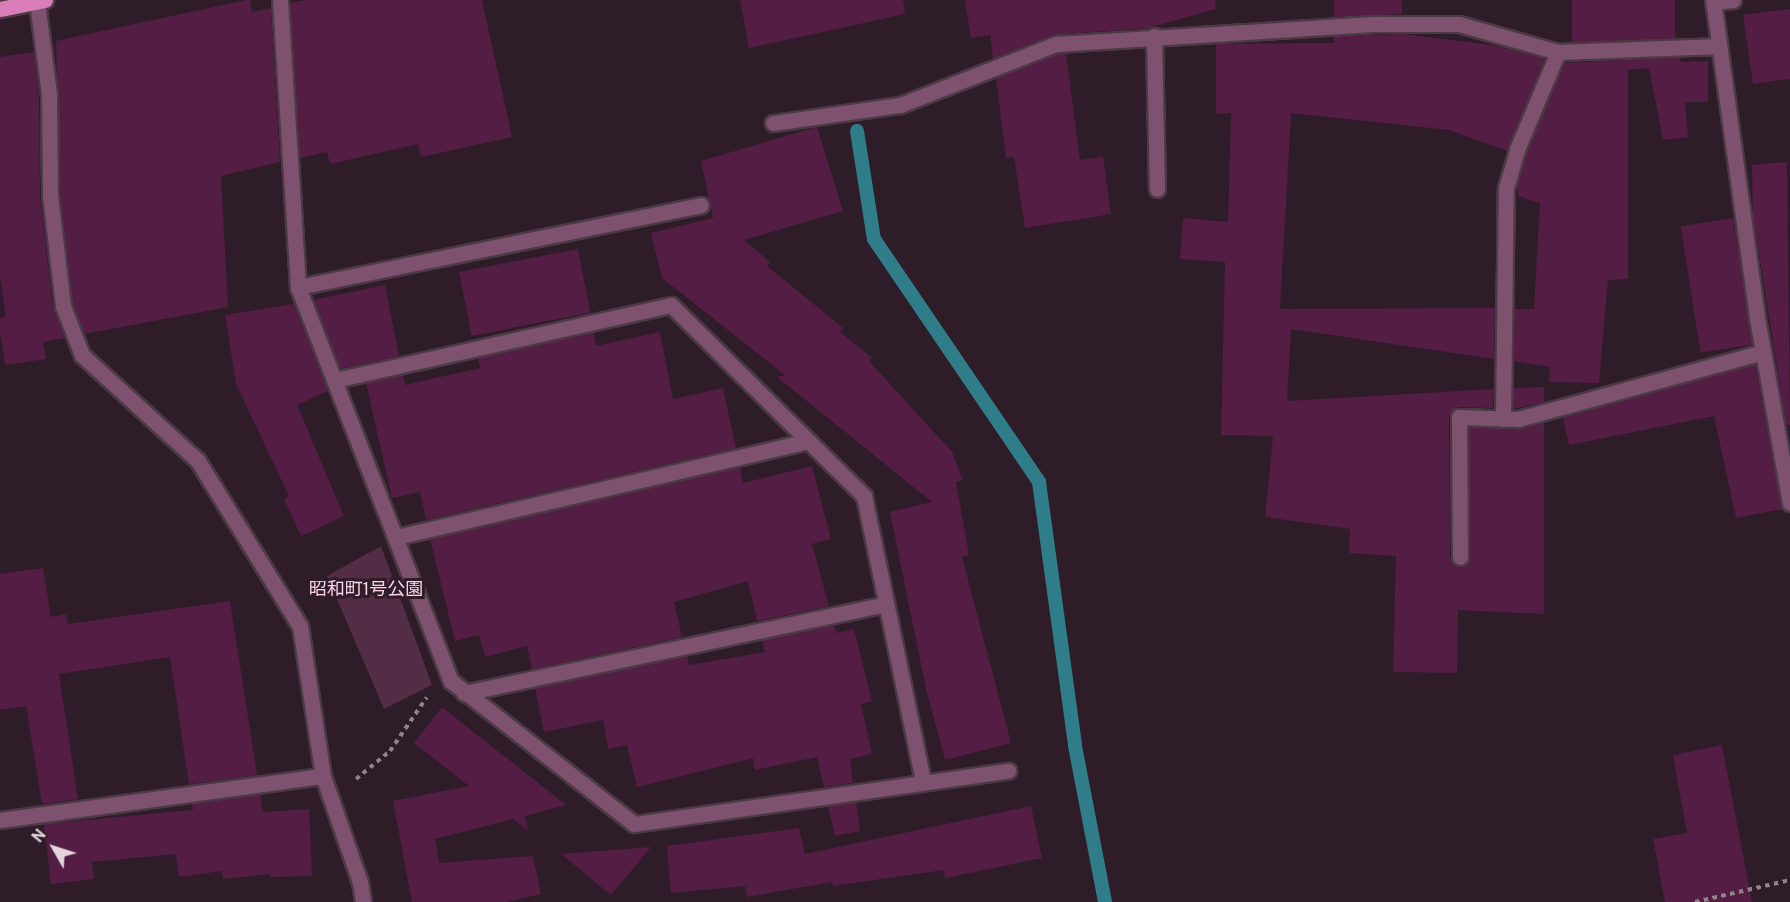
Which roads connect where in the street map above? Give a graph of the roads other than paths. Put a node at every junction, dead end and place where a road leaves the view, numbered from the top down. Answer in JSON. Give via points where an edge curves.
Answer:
{"nodes":[{"id":1,"x":280,"y":0,"type":"edge"},
{"id":2,"x":1733,"y":0,"type":"edge"},
{"id":3,"x":41,"y":1,"type":"edge"},
{"id":4,"x":1714,"y":1,"type":"edge"},
{"id":5,"x":0,"y":9,"type":"edge"},
{"id":6,"x":1154,"y":36,"type":"junction"},
{"id":7,"x":1719,"y":46,"type":"junction"},
{"id":8,"x":1558,"y":52,"type":"junction"},
{"id":9,"x":773,"y":123,"type":"dead end"},
{"id":10,"x":1157,"y":189,"type":"dead end"},
{"id":11,"x":701,"y":205,"type":"dead end"},
{"id":12,"x":298,"y":287,"type":"junction"},
{"id":13,"x":1762,"y":352,"type":"junction"},
{"id":14,"x":335,"y":380,"type":"junction"},
{"id":15,"x":1503,"y":419,"type":"junction"},
{"id":16,"x":808,"y":441,"type":"junction"},
{"id":17,"x":1790,"y":503,"type":"edge"},
{"id":18,"x":396,"y":537,"type":"junction"},
{"id":19,"x":1460,"y":556,"type":"dead end"},
{"id":20,"x":885,"y":604,"type":"junction"},
{"id":21,"x":464,"y":693,"type":"junction"},
{"id":22,"x":1008,"y":771,"type":"dead end"},
{"id":23,"x":323,"y":776,"type":"junction"},
{"id":24,"x":923,"y":782,"type":"junction"},
{"id":25,"x":0,"y":820,"type":"edge"},
{"id":26,"x":363,"y":902,"type":"edge"}],
"edges":[{"from":1,"to":12,"type":"street"},
{"from":2,"to":4,"type":"street"},
{"from":3,"to":5,"type":"main road"},
{"from":3,"to":23,"type":"street","via":[[49,94],[50,195],[63,306],[82,356],[198,461],[300,626]]},
{"from":4,"to":7,"type":"street"},
{"from":6,"to":8,"type":"street","via":[[1377,24],[1459,24]]},
{"from":6,"to":9,"type":"street","via":[[1056,44],[900,105]]},
{"from":6,"to":10,"type":"street"},
{"from":7,"to":8,"type":"street"},
{"from":7,"to":13,"type":"street"},
{"from":8,"to":15,"type":"street","via":[[1518,147],[1506,188]]},
{"from":11,"to":12,"type":"street"},
{"from":12,"to":14,"type":"street"},
{"from":13,"to":15,"type":"street","via":[[1518,419]]},
{"from":13,"to":17,"type":"street"},
{"from":14,"to":16,"type":"street","via":[[671,305]]},
{"from":14,"to":18,"type":"street"},
{"from":15,"to":19,"type":"street","via":[[1459,417]]},
{"from":16,"to":18,"type":"street"},
{"from":16,"to":20,"type":"street","via":[[864,496]]},
{"from":18,"to":21,"type":"street","via":[[451,681]]},
{"from":20,"to":21,"type":"street"},
{"from":20,"to":24,"type":"street"},
{"from":21,"to":24,"type":"street","via":[[634,824]]},
{"from":22,"to":24,"type":"street"},
{"from":23,"to":25,"type":"street"},
{"from":23,"to":26,"type":"street","via":[[360,882]]}]}
